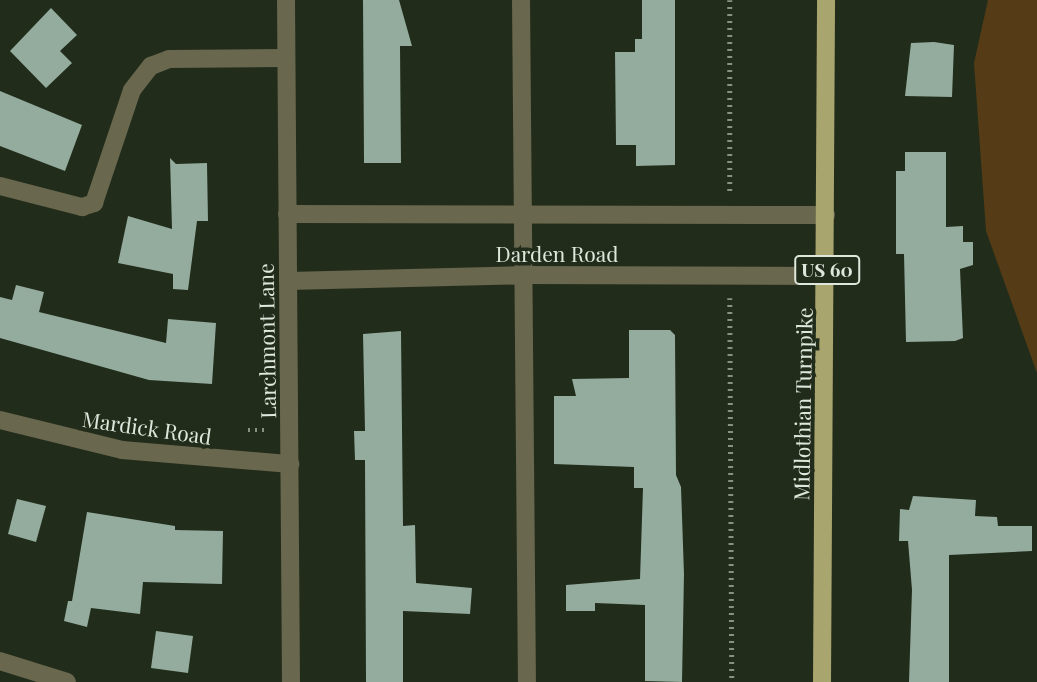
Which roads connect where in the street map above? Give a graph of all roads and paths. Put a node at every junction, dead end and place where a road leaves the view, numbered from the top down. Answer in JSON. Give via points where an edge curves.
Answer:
{"nodes":[{"id":1,"x":286,"y":0,"type":"edge"},
{"id":2,"x":521,"y":0,"type":"edge"},
{"id":3,"x":730,"y":0,"type":"edge"},
{"id":4,"x":826,"y":0,"type":"edge"},
{"id":5,"x":286,"y":58,"type":"junction"},
{"id":6,"x":0,"y":186,"type":"edge"},
{"id":7,"x":730,"y":190,"type":"dead end"},
{"id":8,"x":287,"y":215,"type":"junction"},
{"id":9,"x":826,"y":215,"type":"junction"},
{"id":10,"x":521,"y":216,"type":"junction"},
{"id":11,"x":526,"y":275,"type":"junction"},
{"id":12,"x":827,"y":276,"type":"junction"},
{"id":13,"x":288,"y":282,"type":"junction"},
{"id":14,"x":730,"y":296,"type":"dead end"},
{"id":15,"x":0,"y":420,"type":"edge"},
{"id":16,"x":289,"y":464,"type":"junction"},
{"id":17,"x":0,"y":661,"type":"edge"},
{"id":18,"x":67,"y":682,"type":"edge"},
{"id":19,"x":291,"y":682,"type":"edge"},
{"id":20,"x":527,"y":682,"type":"edge"},
{"id":21,"x":732,"y":682,"type":"edge"},
{"id":22,"x":822,"y":682,"type":"edge"}],
"edges":[{"from":1,"to":5,"type":"street","name":"Larchmont Lane"},
{"from":2,"to":10,"type":"street"},
{"from":3,"to":7,"type":"path"},
{"from":4,"to":9,"type":"main road","name":"Midlothian Turnpike","number":"US 60"},
{"from":5,"to":6,"type":"street","via":[[169,59],[151,66],[132,90],[94,204],[82,207]]},
{"from":5,"to":8,"type":"street","name":"Larchmont Lane"},
{"from":8,"to":10,"type":"street","name":"Darden Road"},
{"from":8,"to":13,"type":"street","name":"Larchmont Lane"},
{"from":9,"to":10,"type":"street","name":"Darden Road"},
{"from":9,"to":12,"type":"main road","name":"Midlothian Turnpike","number":"US 60"},
{"from":10,"to":11,"type":"street"},
{"from":11,"to":12,"type":"street","name":"Darden Road"},
{"from":11,"to":13,"type":"street","name":"Darden Road"},
{"from":11,"to":20,"type":"street"},
{"from":12,"to":22,"type":"main road","name":"Midlothian Turnpike","number":"US 60"},
{"from":13,"to":16,"type":"street","name":"Larchmont Lane"},
{"from":14,"to":21,"type":"path"},
{"from":15,"to":16,"type":"street","name":"Mardick Road","via":[[122,450]]},
{"from":16,"to":19,"type":"street","name":"Larchmont Lane"},
{"from":17,"to":18,"type":"street"}]}
